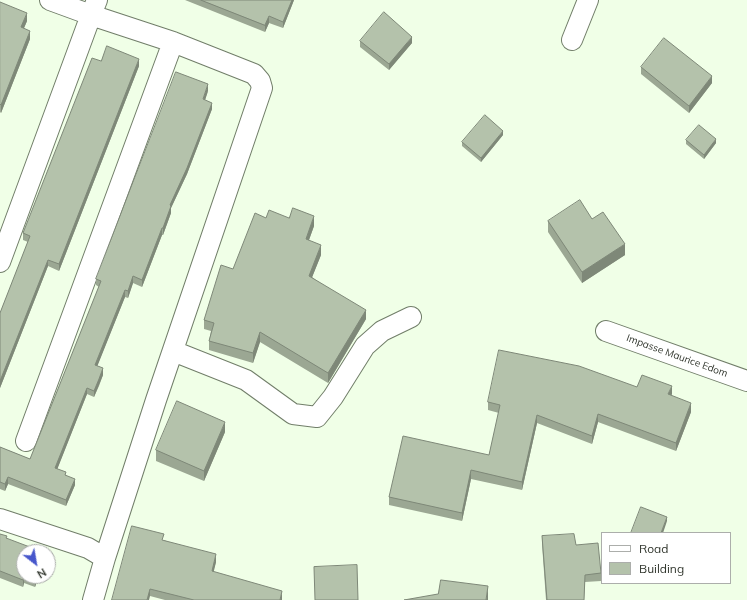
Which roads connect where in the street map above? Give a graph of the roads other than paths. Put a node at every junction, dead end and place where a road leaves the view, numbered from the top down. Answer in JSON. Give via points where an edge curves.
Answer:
{"nodes":[{"id":1,"x":50,"y":0,"type":"edge"},
{"id":2,"x":588,"y":0,"type":"edge"},
{"id":3,"x":94,"y":7,"type":"edge"},
{"id":4,"x":572,"y":40,"type":"dead end"},
{"id":5,"x":173,"y":42,"type":"junction"},
{"id":6,"x":0,"y":262,"type":"edge"},
{"id":7,"x":412,"y":317,"type":"dead end"},
{"id":8,"x":606,"y":331,"type":"dead end"},
{"id":9,"x":173,"y":351,"type":"junction"},
{"id":10,"x":747,"y":381,"type":"edge"},
{"id":11,"x":26,"y":441,"type":"dead end"},
{"id":12,"x":0,"y":519,"type":"edge"},
{"id":13,"x":105,"y":558,"type":"junction"},
{"id":14,"x":93,"y":600,"type":"edge"}],
"edges":[{"from":1,"to":3,"type":"street"},
{"from":2,"to":4,"type":"street"},
{"from":3,"to":5,"type":"street"},
{"from":3,"to":6,"type":"street"},
{"from":5,"to":9,"type":"street","via":[[254,74],[262,88]]},
{"from":5,"to":11,"type":"street"},
{"from":7,"to":9,"type":"street","via":[[382,331],[365,346],[333,397],[317,417],[293,414],[246,380]]},
{"from":8,"to":10,"type":"street","name":"Impasse Maurice Edom"},
{"from":9,"to":13,"type":"street"},
{"from":12,"to":13,"type":"street","via":[[88,548]]},
{"from":13,"to":14,"type":"street"}]}
